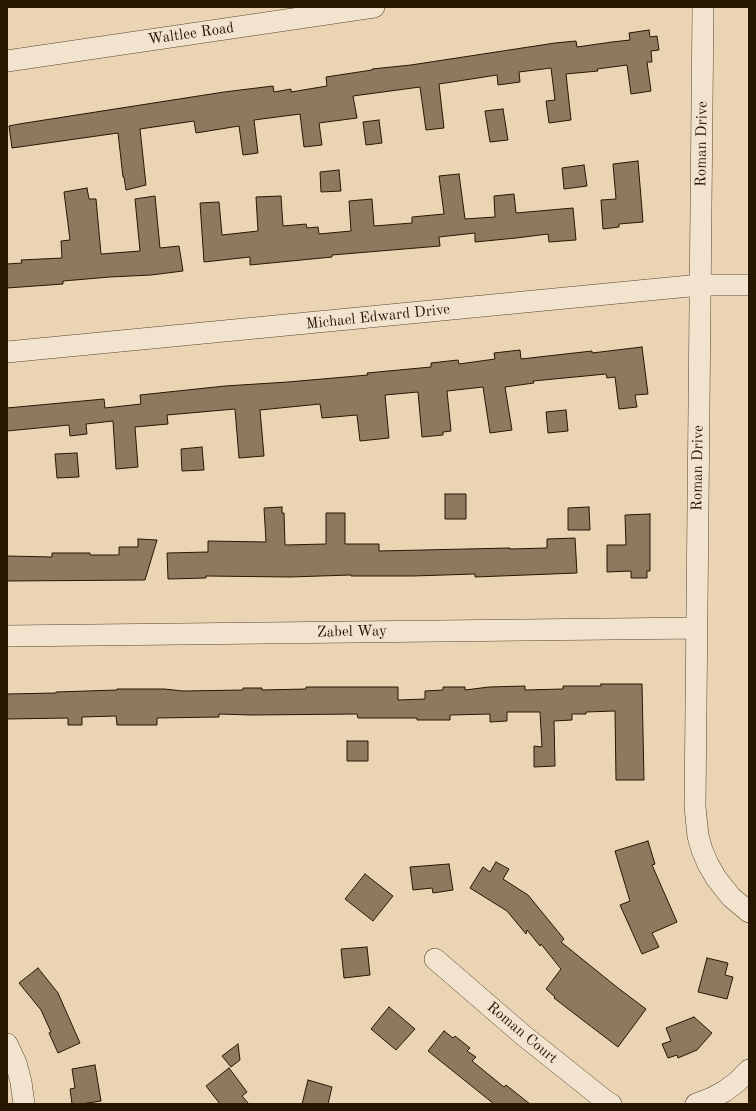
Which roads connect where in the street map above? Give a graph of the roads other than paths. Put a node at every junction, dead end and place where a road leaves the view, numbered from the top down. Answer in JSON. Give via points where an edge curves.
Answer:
{"nodes":[{"id":1,"x":374,"y":7,"type":"edge"},
{"id":2,"x":703,"y":7,"type":"edge"},
{"id":3,"x":7,"y":61,"type":"edge"},
{"id":4,"x":700,"y":285,"type":"junction"},
{"id":5,"x":749,"y":285,"type":"edge"},
{"id":6,"x":7,"y":352,"type":"edge"},
{"id":7,"x":697,"y":628,"type":"junction"},
{"id":8,"x":7,"y":636,"type":"edge"},
{"id":9,"x":749,"y":912,"type":"edge"},
{"id":10,"x":435,"y":959,"type":"dead end"},
{"id":11,"x":7,"y":1044,"type":"edge"},
{"id":12,"x":749,"y":1070,"type":"edge"},
{"id":13,"x":24,"y":1104,"type":"edge"},
{"id":14,"x":611,"y":1104,"type":"edge"},
{"id":15,"x":696,"y":1104,"type":"edge"}],
"edges":[{"from":1,"to":3,"type":"street","name":"Waltlee Road"},
{"from":2,"to":4,"type":"street","name":"Roman Drive"},
{"from":4,"to":5,"type":"street","name":"Michael Edward Drive"},
{"from":4,"to":6,"type":"street","name":"Michael Edward Drive"},
{"from":4,"to":7,"type":"street","name":"Roman Drive"},
{"from":7,"to":8,"type":"street","name":"Zabel Way"},
{"from":7,"to":9,"type":"street","name":"Roman Drive","via":[[695,808],[698,836],[716,878],[731,897]]},
{"from":10,"to":14,"type":"street","name":"Roman Court","via":[[524,1036]]},
{"from":11,"to":13,"type":"street","via":[[16,1064]]},
{"from":12,"to":15,"type":"street","via":[[725,1091]]}]}
